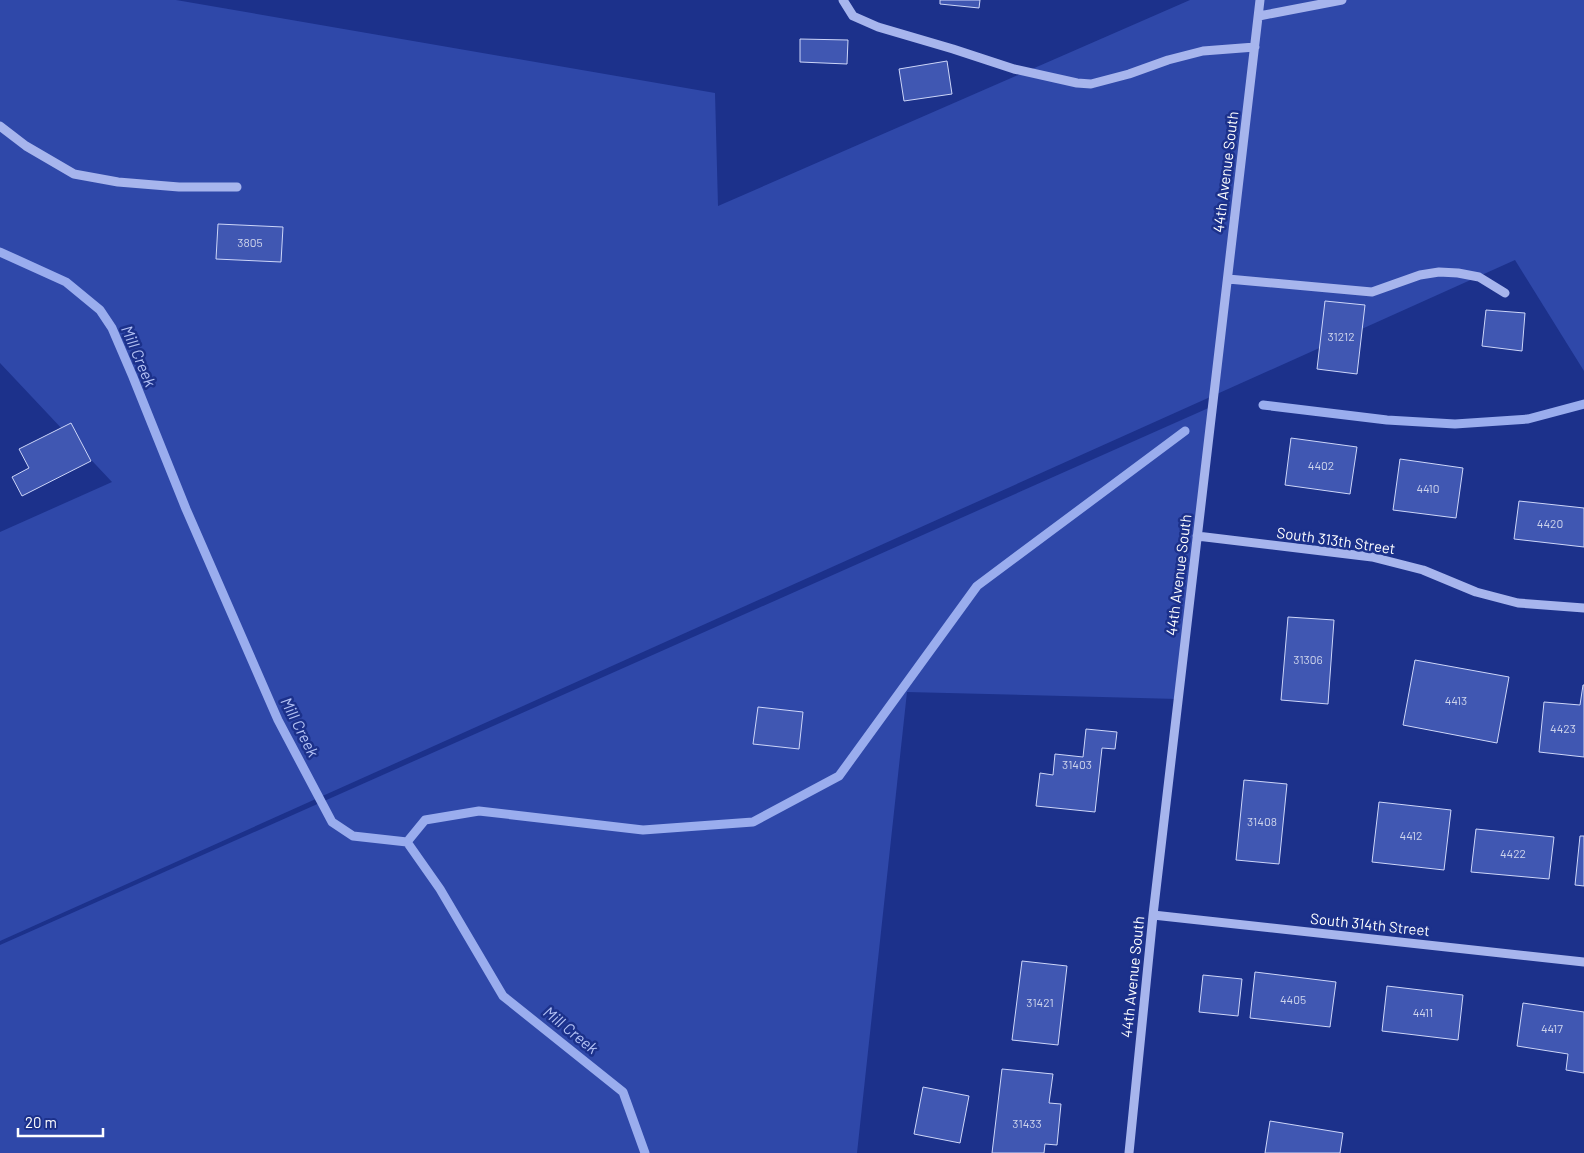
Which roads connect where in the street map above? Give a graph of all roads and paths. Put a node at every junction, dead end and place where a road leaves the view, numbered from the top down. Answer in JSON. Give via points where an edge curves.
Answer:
{"nodes":[{"id":1,"x":843,"y":0,"type":"edge"},
{"id":2,"x":1260,"y":0,"type":"edge"},
{"id":3,"x":1342,"y":0,"type":"edge"},
{"id":4,"x":1259,"y":16,"type":"junction"},
{"id":5,"x":1255,"y":47,"type":"junction"},
{"id":6,"x":0,"y":126,"type":"edge"},
{"id":7,"x":237,"y":187,"type":"dead end"},
{"id":8,"x":1228,"y":279,"type":"junction"},
{"id":9,"x":1505,"y":293,"type":"dead end"},
{"id":10,"x":1198,"y":536,"type":"junction"},
{"id":11,"x":1584,"y":608,"type":"edge"},
{"id":12,"x":1153,"y":915,"type":"junction"},
{"id":13,"x":1584,"y":962,"type":"edge"},
{"id":14,"x":1129,"y":1153,"type":"edge"}],
"edges":[{"from":1,"to":5,"type":"street","via":[[853,16],[878,27],[1014,69],[1077,83],[1091,84],[1202,51]]},
{"from":2,"to":4,"type":"street","name":"44th Avenue South"},
{"from":3,"to":4,"type":"street"},
{"from":4,"to":5,"type":"street","name":"44th Avenue South"},
{"from":5,"to":8,"type":"street","name":"44th Avenue South"},
{"from":6,"to":7,"type":"street","via":[[26,146],[74,174],[162,186]]},
{"from":8,"to":9,"type":"street","via":[[1372,292],[1420,275],[1439,272],[1479,277]]},
{"from":8,"to":10,"type":"street","name":"44th Avenue South"},
{"from":10,"to":11,"type":"street","name":"South 313th Street","via":[[1372,557],[1423,570],[1476,592],[1518,602]]},
{"from":10,"to":12,"type":"street","name":"44th Avenue South"},
{"from":12,"to":13,"type":"street","name":"South 314th Street"},
{"from":12,"to":14,"type":"street","name":"44th Avenue South"}]}
